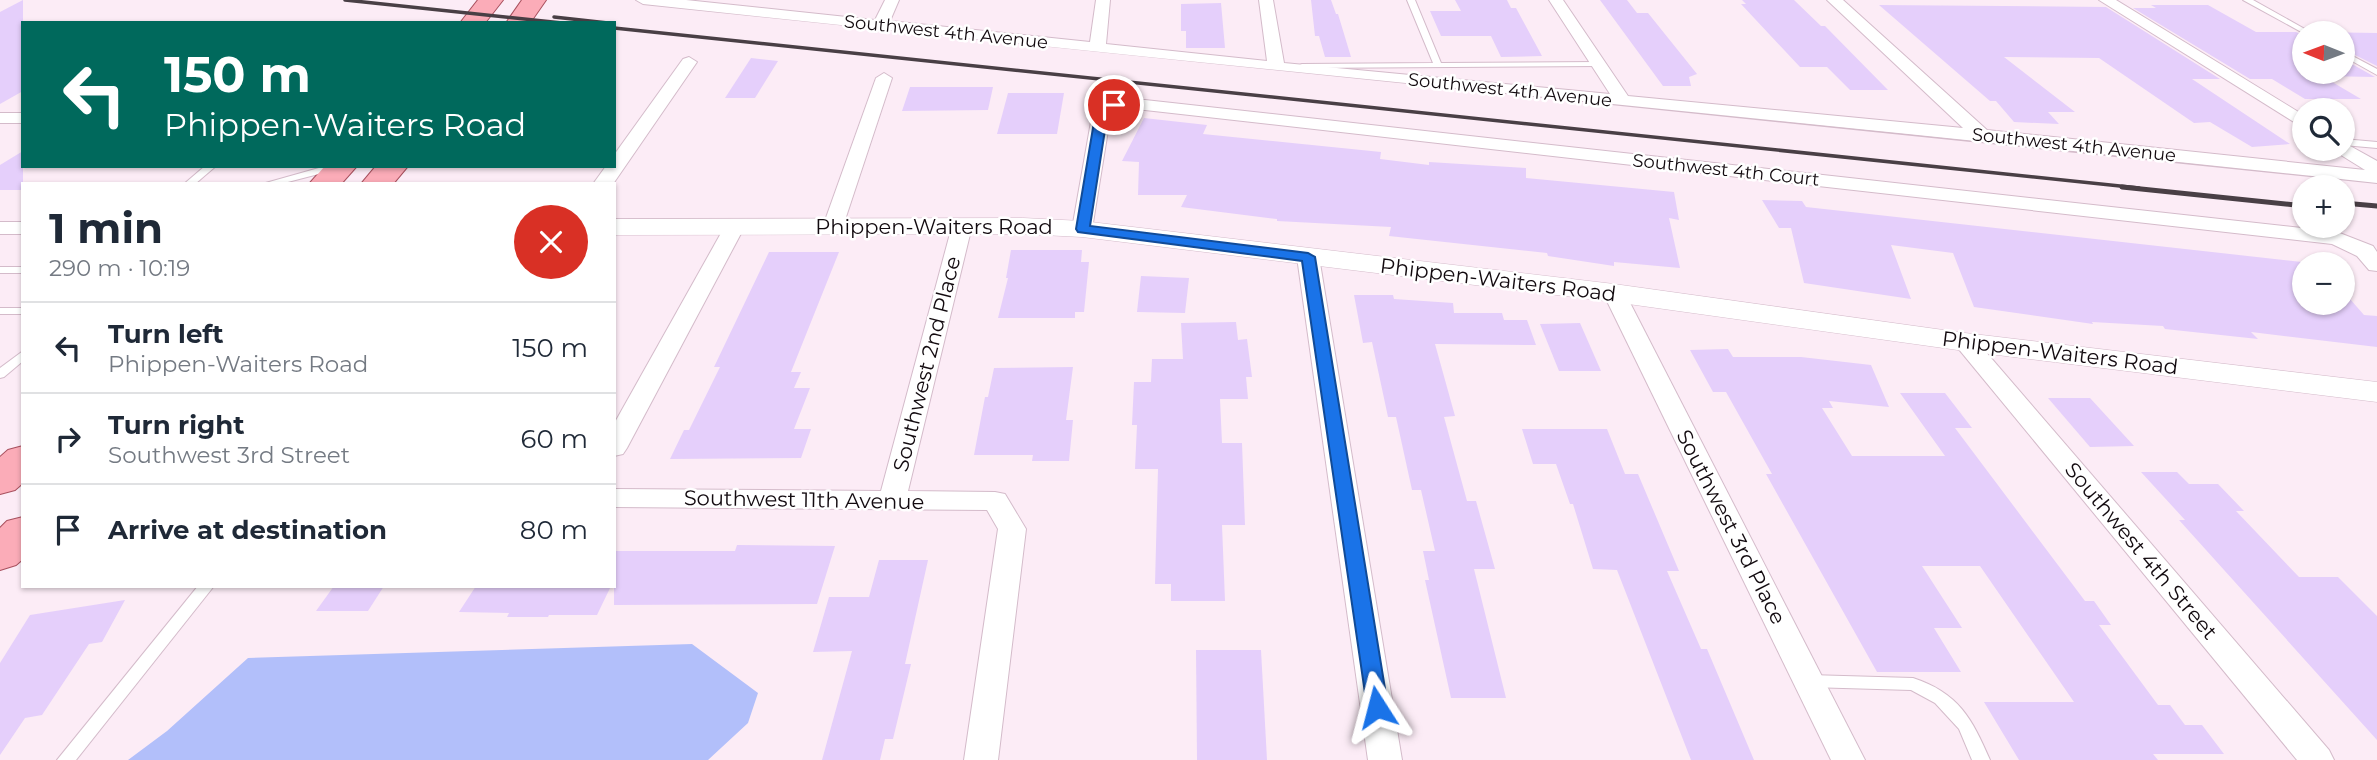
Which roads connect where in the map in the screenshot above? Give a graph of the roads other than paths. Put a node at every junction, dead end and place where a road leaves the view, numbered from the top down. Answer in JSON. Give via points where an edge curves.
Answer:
{"nodes":[{"id":1,"x":491,"y":0,"type":"edge"},
{"id":2,"x":553,"y":0,"type":"edge"},
{"id":3,"x":643,"y":0,"type":"edge"},
{"id":4,"x":892,"y":0,"type":"edge"},
{"id":5,"x":1103,"y":0,"type":"edge"},
{"id":6,"x":1266,"y":0,"type":"edge"},
{"id":7,"x":1411,"y":0,"type":"edge"},
{"id":8,"x":1556,"y":0,"type":"edge"},
{"id":9,"x":1834,"y":0,"type":"edge"},
{"id":10,"x":2106,"y":0,"type":"edge"},
{"id":11,"x":2247,"y":0,"type":"edge"},
{"id":12,"x":663,"y":1,"type":"edge"},
{"id":13,"x":527,"y":10,"type":"edge"},
{"id":14,"x":474,"y":21,"type":"edge"},
{"id":15,"x":881,"y":24,"type":"junction"},
{"id":16,"x":2292,"y":24,"type":"edge"},
{"id":17,"x":1097,"y":48,"type":"junction"},
{"id":18,"x":2356,"y":60,"type":"edge"},
{"id":19,"x":689,"y":62,"type":"dead end"},
{"id":20,"x":1599,"y":64,"type":"junction"},
{"id":21,"x":1438,"y":65,"type":"junction"},
{"id":22,"x":1276,"y":67,"type":"junction"},
{"id":23,"x":2377,"y":72,"type":"edge"},
{"id":24,"x":884,"y":78,"type":"dead end"},
{"id":25,"x":1623,"y":100,"type":"junction"},
{"id":26,"x":2292,"y":116,"type":"edge"},
{"id":27,"x":0,"y":118,"type":"edge"},
{"id":28,"x":21,"y":118,"type":"edge"},
{"id":29,"x":1982,"y":135,"type":"junction"},
{"id":30,"x":2355,"y":143,"type":"edge"},
{"id":31,"x":2377,"y":145,"type":"edge"},
{"id":32,"x":2355,"y":155,"type":"edge"},
{"id":33,"x":2372,"y":164,"type":"edge"},
{"id":34,"x":616,"y":166,"type":"edge"},
{"id":35,"x":208,"y":168,"type":"edge"},
{"id":36,"x":333,"y":168,"type":"edge"},
{"id":37,"x":339,"y":168,"type":"edge"},
{"id":38,"x":391,"y":168,"type":"edge"},
{"id":39,"x":2377,"y":177,"type":"edge"},
{"id":40,"x":191,"y":182,"type":"edge"},
{"id":41,"x":275,"y":182,"type":"edge"},
{"id":42,"x":326,"y":182,"type":"edge"},
{"id":43,"x":378,"y":182,"type":"edge"},
{"id":44,"x":735,"y":226,"type":"junction"},
{"id":45,"x":833,"y":226,"type":"junction"},
{"id":46,"x":962,"y":226,"type":"junction"},
{"id":47,"x":616,"y":227,"type":"edge"},
{"id":48,"x":0,"y":228,"type":"edge"},
{"id":49,"x":21,"y":228,"type":"edge"},
{"id":50,"x":1082,"y":229,"type":"junction"},
{"id":51,"x":2344,"y":241,"type":"junction"},
{"id":52,"x":2377,"y":247,"type":"edge"},
{"id":53,"x":1308,"y":257,"type":"junction"},
{"id":54,"x":2377,"y":265,"type":"edge"},
{"id":55,"x":0,"y":270,"type":"edge"},
{"id":56,"x":21,"y":270,"type":"edge"},
{"id":57,"x":1614,"y":293,"type":"junction"},
{"id":58,"x":0,"y":311,"type":"edge"},
{"id":59,"x":21,"y":311,"type":"edge"},
{"id":60,"x":1965,"y":342,"type":"junction"},
{"id":61,"x":21,"y":357,"type":"edge"},
{"id":62,"x":0,"y":373,"type":"edge"},
{"id":63,"x":2377,"y":392,"type":"edge"},
{"id":64,"x":616,"y":444,"type":"edge"},
{"id":65,"x":21,"y":462,"type":"edge"},
{"id":66,"x":0,"y":480,"type":"edge"},
{"id":67,"x":616,"y":498,"type":"edge"},
{"id":68,"x":892,"y":502,"type":"junction"},
{"id":69,"x":21,"y":535,"type":"edge"},
{"id":70,"x":0,"y":554,"type":"edge"},
{"id":71,"x":205,"y":588,"type":"edge"},
{"id":72,"x":1808,"y":681,"type":"junction"},
{"id":73,"x":66,"y":760,"type":"edge"},
{"id":74,"x":981,"y":760,"type":"edge"},
{"id":75,"x":1385,"y":760,"type":"edge"},
{"id":76,"x":1848,"y":760,"type":"edge"},
{"id":77,"x":1981,"y":760,"type":"edge"},
{"id":78,"x":2317,"y":760,"type":"edge"}],
"edges":[{"from":1,"to":14,"type":"main road"},
{"from":2,"to":13,"type":"main road"},
{"from":3,"to":12,"type":"street","name":"Southwest 4th Avenue"},
{"from":4,"to":15,"type":"street"},
{"from":5,"to":17,"type":"street"},
{"from":6,"to":22,"type":"street"},
{"from":7,"to":21,"type":"lane"},
{"from":8,"to":20,"type":"street"},
{"from":9,"to":29,"type":"street"},
{"from":10,"to":26,"type":"street"},
{"from":11,"to":16,"type":"lane"},
{"from":12,"to":15,"type":"street","name":"Southwest 4th Avenue"},
{"from":15,"to":17,"type":"street","name":"Southwest 4th Avenue"},
{"from":17,"to":22,"type":"street","name":"Southwest 4th Avenue"},
{"from":18,"to":23,"type":"lane"},
{"from":19,"to":34,"type":"street"},
{"from":20,"to":21,"type":"lane"},
{"from":20,"to":25,"type":"street"},
{"from":21,"to":22,"type":"lane"},
{"from":22,"to":25,"type":"street","name":"Southwest 4th Avenue"},
{"from":24,"to":45,"type":"street"},
{"from":25,"to":29,"type":"street","name":"Southwest 4th Avenue"},
{"from":27,"to":28,"type":"street"},
{"from":29,"to":39,"type":"street","name":"Southwest 4th Avenue"},
{"from":30,"to":31,"type":"lane"},
{"from":32,"to":33,"type":"street"},
{"from":35,"to":40,"type":"lane"},
{"from":36,"to":41,"type":"lane"},
{"from":37,"to":42,"type":"main road"},
{"from":38,"to":43,"type":"main road"},
{"from":44,"to":45,"type":"street","name":"Phippen-Waiters Road"},
{"from":44,"to":47,"type":"street","name":"Phippen-Waiters Road"},
{"from":44,"to":64,"type":"street"},
{"from":45,"to":46,"type":"street","name":"Phippen-Waiters Road"},
{"from":46,"to":50,"type":"street","name":"Phippen-Waiters Road"},
{"from":46,"to":68,"type":"street","name":"Southwest 2nd Place"},
{"from":48,"to":49,"type":"street"},
{"from":50,"to":51,"type":"street","name":"Southwest 4th Court","via":[[1101,116],[1114,105]]},
{"from":50,"to":53,"type":"street","name":"Phippen-Waiters Road"},
{"from":51,"to":52,"type":"lane"},
{"from":51,"to":54,"type":"street","via":[[2365,251]]},
{"from":53,"to":57,"type":"street","name":"Phippen-Waiters Road"},
{"from":53,"to":75,"type":"street"},
{"from":55,"to":56,"type":"lane"},
{"from":57,"to":60,"type":"street","name":"Phippen-Waiters Road"},
{"from":57,"to":72,"type":"street","name":"Southwest 3rd Place"},
{"from":58,"to":59,"type":"lane"},
{"from":60,"to":63,"type":"street","name":"Phippen-Waiters Road"},
{"from":60,"to":78,"type":"street","name":"Southwest 4th Street"},
{"from":61,"to":62,"type":"lane"},
{"from":65,"to":66,"type":"main road"},
{"from":67,"to":68,"type":"street","name":"Southwest 11th Avenue"},
{"from":68,"to":74,"type":"street","name":"Southwest 11th Avenue","via":[[995,501],[1012,529]]},
{"from":69,"to":70,"type":"main road"},
{"from":71,"to":73,"type":"lane"},
{"from":72,"to":76,"type":"street","name":"Southwest 3rd Place"},
{"from":72,"to":77,"type":"lane","via":[[1913,684],[1941,698],[1966,726]]}]}
